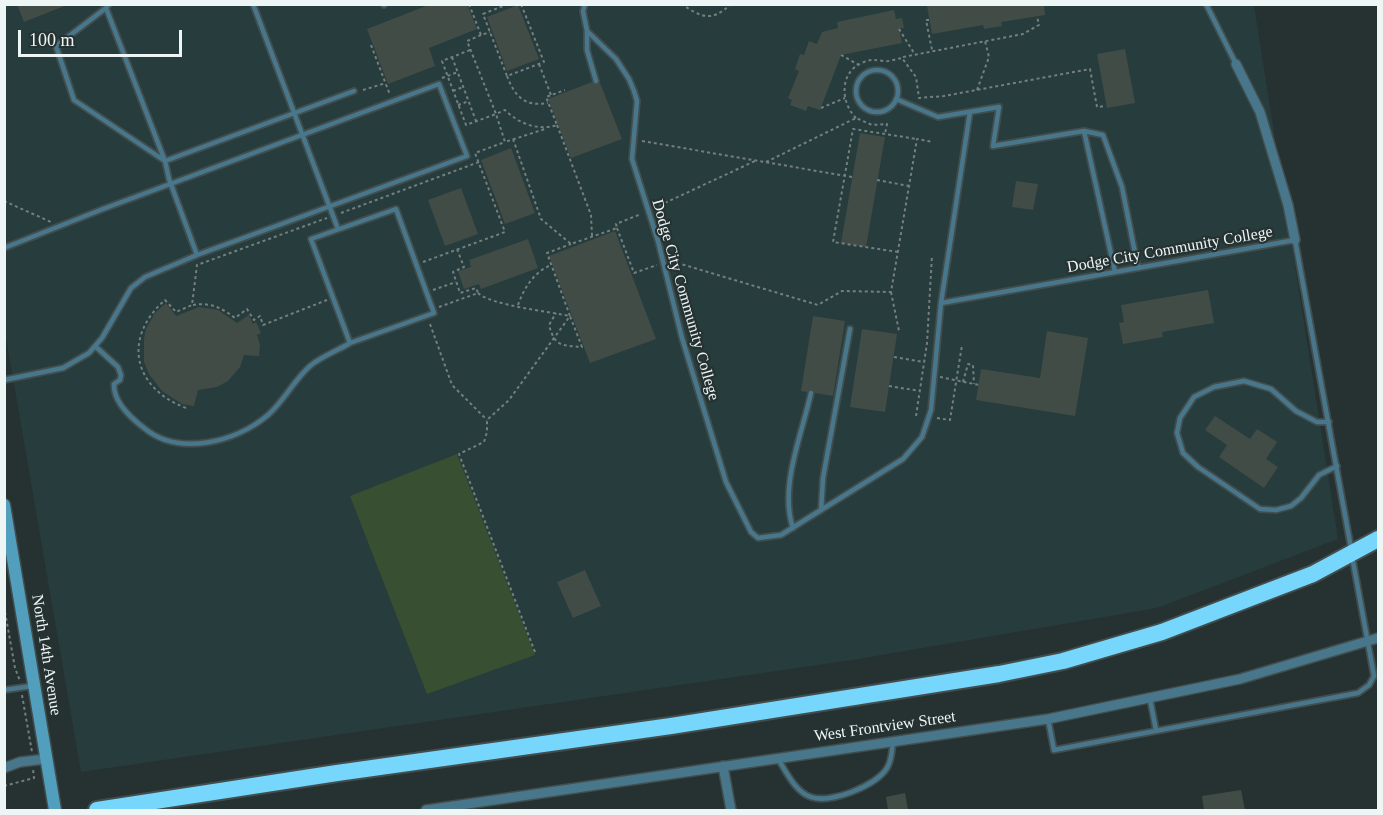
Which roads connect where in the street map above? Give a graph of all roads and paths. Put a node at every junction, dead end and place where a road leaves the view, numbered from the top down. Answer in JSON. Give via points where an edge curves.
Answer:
{"nodes":[{"id":1,"x":253,"y":4,"type":"edge"},
{"id":2,"x":470,"y":4,"type":"edge"},
{"id":3,"x":508,"y":4,"type":"edge"},
{"id":4,"x":521,"y":4,"type":"edge"},
{"id":5,"x":585,"y":4,"type":"edge"},
{"id":6,"x":681,"y":4,"type":"edge"},
{"id":7,"x":731,"y":4,"type":"edge"},
{"id":8,"x":1206,"y":4,"type":"edge"},
{"id":9,"x":108,"y":6,"type":"edge"},
{"id":10,"x":483,"y":14,"type":"junction"},
{"id":11,"x":1037,"y":16,"type":"dead end"},
{"id":12,"x":474,"y":17,"type":"junction"},
{"id":13,"x":929,"y":20,"type":"dead end"},
{"id":14,"x":899,"y":29,"type":"dead end"},
{"id":15,"x":587,"y":31,"type":"junction"},
{"id":16,"x":490,"y":32,"type":"junction"},
{"id":17,"x":481,"y":35,"type":"junction"},
{"id":18,"x":985,"y":41,"type":"junction"},
{"id":19,"x":371,"y":45,"type":"dead end"},
{"id":20,"x":471,"y":50,"type":"junction"},
{"id":21,"x":932,"y":50,"type":"junction"},
{"id":22,"x":915,"y":53,"type":"junction"},
{"id":23,"x":841,"y":55,"type":"dead end"},
{"id":24,"x":452,"y":57,"type":"junction"},
{"id":25,"x":902,"y":58,"type":"junction"},
{"id":26,"x":539,"y":64,"type":"junction"},
{"id":27,"x":1236,"y":64,"type":"joint"},
{"id":28,"x":859,"y":65,"type":"junction"},
{"id":29,"x":507,"y":76,"type":"junction"},
{"id":30,"x":596,"y":81,"type":"dead end"},
{"id":31,"x":386,"y":83,"type":"junction"},
{"id":32,"x":463,"y":87,"type":"junction"},
{"id":33,"x":565,"y":90,"type":"dead end"},
{"id":34,"x":977,"y":90,"type":"junction"},
{"id":35,"x":354,"y":91,"type":"joint"},
{"id":36,"x":453,"y":91,"type":"junction"},
{"id":37,"x":551,"y":96,"type":"junction"},
{"id":38,"x":391,"y":97,"type":"dead end"},
{"id":39,"x":845,"y":98,"type":"junction"},
{"id":40,"x":896,"y":99,"type":"junction"},
{"id":41,"x":469,"y":101,"type":"junction"},
{"id":42,"x":548,"y":103,"type":"junction"},
{"id":43,"x":458,"y":105,"type":"junction"},
{"id":44,"x":1106,"y":106,"type":"dead end"},
{"id":45,"x":821,"y":108,"type":"dead end"},
{"id":46,"x":970,"y":112,"type":"junction"},
{"id":47,"x":294,"y":113,"type":"junction"},
{"id":48,"x":496,"y":114,"type":"junction"},
{"id":49,"x":856,"y":118,"type":"junction"},
{"id":50,"x":476,"y":121,"type":"junction"},
{"id":51,"x":850,"y":121,"type":"junction"},
{"id":52,"x":557,"y":125,"type":"junction"},
{"id":53,"x":874,"y":125,"type":"junction"},
{"id":54,"x":548,"y":128,"type":"junction"},
{"id":55,"x":853,"y":129,"type":"junction"},
{"id":56,"x":1084,"y":131,"type":"junction"},
{"id":57,"x":874,"y":132,"type":"junction"},
{"id":58,"x":885,"y":134,"type":"junction"},
{"id":59,"x":303,"y":135,"type":"junction"},
{"id":60,"x":513,"y":139,"type":"junction"},
{"id":61,"x":917,"y":139,"type":"junction"},
{"id":62,"x":634,"y":140,"type":"junction"},
{"id":63,"x":506,"y":142,"type":"junction"},
{"id":64,"x":933,"y":142,"type":"dead end"},
{"id":65,"x":755,"y":160,"type":"junction"},
{"id":66,"x":165,"y":161,"type":"junction"},
{"id":67,"x":478,"y":162,"type":"junction"},
{"id":68,"x":766,"y":162,"type":"junction"},
{"id":69,"x":844,"y":176,"type":"junction"},
{"id":70,"x":852,"y":177,"type":"dead end"},
{"id":71,"x":877,"y":180,"type":"dead end"},
{"id":72,"x":171,"y":184,"type":"junction"},
{"id":73,"x":909,"y":186,"type":"junction"},
{"id":74,"x":4,"y":201,"type":"edge"},
{"id":75,"x":330,"y":207,"type":"junction"},
{"id":76,"x":648,"y":211,"type":"junction"},
{"id":77,"x":333,"y":216,"type":"junction"},
{"id":78,"x":60,"y":221,"type":"dead end"},
{"id":79,"x":617,"y":228,"type":"junction"},
{"id":80,"x":338,"y":229,"type":"junction"},
{"id":81,"x":592,"y":237,"type":"junction"},
{"id":82,"x":1295,"y":240,"type":"junction"},
{"id":83,"x":571,"y":244,"type":"junction"},
{"id":84,"x":4,"y":248,"type":"edge"},
{"id":85,"x":457,"y":249,"type":"junction"},
{"id":86,"x":898,"y":252,"type":"junction"},
{"id":87,"x":197,"y":255,"type":"junction"},
{"id":88,"x":932,"y":255,"type":"dead end"},
{"id":89,"x":663,"y":262,"type":"junction"},
{"id":90,"x":416,"y":264,"type":"junction"},
{"id":91,"x":551,"y":265,"type":"junction"},
{"id":92,"x":1138,"y":268,"type":"junction"},
{"id":93,"x":1115,"y":272,"type":"junction"},
{"id":94,"x":456,"y":282,"type":"junction"},
{"id":95,"x":891,"y":292,"type":"junction"},
{"id":96,"x":426,"y":293,"type":"junction"},
{"id":97,"x":478,"y":293,"type":"junction"},
{"id":98,"x":333,"y":298,"type":"junction"},
{"id":99,"x":941,"y":303,"type":"junction"},
{"id":100,"x":192,"y":305,"type":"junction"},
{"id":101,"x":518,"y":306,"type":"junction"},
{"id":102,"x":433,"y":309,"type":"junction"},
{"id":103,"x":555,"y":313,"type":"junction"},
{"id":104,"x":427,"y":315,"type":"junction"},
{"id":105,"x":570,"y":316,"type":"junction"},
{"id":106,"x":850,"y":329,"type":"dead end"},
{"id":107,"x":899,"y":332,"type":"dead end"},
{"id":108,"x":554,"y":339,"type":"junction"},
{"id":109,"x":350,"y":343,"type":"junction"},
{"id":110,"x":962,"y":345,"type":"dead end"},
{"id":111,"x":95,"y":346,"type":"junction"},
{"id":112,"x":894,"y":357,"type":"dead end"},
{"id":113,"x":924,"y":362,"type":"junction"},
{"id":114,"x":935,"y":376,"type":"junction"},
{"id":115,"x":4,"y":380,"type":"edge"},
{"id":116,"x":957,"y":380,"type":"junction"},
{"id":117,"x":963,"y":382,"type":"junction"},
{"id":118,"x":974,"y":384,"type":"junction"},
{"id":119,"x":979,"y":385,"type":"dead end"},
{"id":120,"x":889,"y":386,"type":"dead end"},
{"id":121,"x":920,"y":391,"type":"junction"},
{"id":122,"x":811,"y":393,"type":"dead end"},
{"id":123,"x":186,"y":408,"type":"dead end"},
{"id":124,"x":916,"y":416,"type":"dead end"},
{"id":125,"x":929,"y":417,"type":"junction"},
{"id":126,"x":487,"y":420,"type":"junction"},
{"id":127,"x":1329,"y":422,"type":"junction"},
{"id":128,"x":1336,"y":466,"type":"junction"},
{"id":129,"x":4,"y":505,"type":"edge"},
{"id":130,"x":821,"y":510,"type":"junction"},
{"id":131,"x":793,"y":528,"type":"junction"},
{"id":132,"x":1378,"y":538,"type":"edge"},
{"id":133,"x":1352,"y":554,"type":"junction"},
{"id":134,"x":4,"y":606,"type":"edge"},
{"id":135,"x":1378,"y":638,"type":"edge"},
{"id":136,"x":1367,"y":641,"type":"junction"},
{"id":137,"x":535,"y":652,"type":"dead end"},
{"id":138,"x":34,"y":686,"type":"junction"},
{"id":139,"x":21,"y":687,"type":"junction"},
{"id":140,"x":4,"y":690,"type":"edge"},
{"id":141,"x":1150,"y":699,"type":"junction"},
{"id":142,"x":1048,"y":719,"type":"junction"},
{"id":143,"x":1156,"y":730,"type":"junction"},
{"id":144,"x":893,"y":741,"type":"junction"},
{"id":145,"x":777,"y":758,"type":"junction"},
{"id":146,"x":46,"y":759,"type":"junction"},
{"id":147,"x":32,"y":761,"type":"junction"},
{"id":148,"x":723,"y":766,"type":"junction"},
{"id":149,"x":4,"y":768,"type":"edge"},
{"id":150,"x":4,"y":786,"type":"edge"},
{"id":151,"x":55,"y":810,"type":"edge"},
{"id":152,"x":97,"y":810,"type":"edge"},
{"id":153,"x":426,"y":810,"type":"edge"},
{"id":154,"x":730,"y":810,"type":"edge"}],
"edges":[{"from":1,"to":47,"type":"lane"},
{"from":2,"to":12,"type":"path"},
{"from":3,"to":10,"type":"path"},
{"from":4,"to":26,"type":"path","via":[[544,62]]},
{"from":5,"to":15,"type":"lane"},
{"from":6,"to":7,"type":"path","via":[[710,17],[721,14]]},
{"from":8,"to":27,"type":"lane"},
{"from":9,"to":66,"type":"lane"},
{"from":9,"to":66,"type":"lane","via":[[56,46],[74,100]]},
{"from":10,"to":12,"type":"path"},
{"from":10,"to":16,"type":"path"},
{"from":11,"to":18,"type":"path","via":[[1039,25],[1023,34]]},
{"from":12,"to":17,"type":"path"},
{"from":13,"to":21,"type":"path"},
{"from":14,"to":22,"type":"path"},
{"from":15,"to":30,"type":"lane","via":[[587,50]]},
{"from":15,"to":62,"type":"lane","name":"Dodge City Community College","via":[[616,59],[629,79],[637,101]]},
{"from":16,"to":17,"type":"path"},
{"from":16,"to":29,"type":"path"},
{"from":17,"to":20,"type":"path","via":[[467,41]]},
{"from":18,"to":21,"type":"path"},
{"from":18,"to":34,"type":"path","via":[[989,57]]},
{"from":19,"to":31,"type":"path"},
{"from":20,"to":24,"type":"path"},
{"from":20,"to":48,"type":"path"},
{"from":21,"to":22,"type":"path"},
{"from":22,"to":25,"type":"path"},
{"from":23,"to":28,"type":"path"},
{"from":24,"to":32,"type":"path"},
{"from":24,"to":36,"type":"path","via":[[442,61]]},
{"from":25,"to":28,"type":"path","via":[[870,60]]},
{"from":25,"to":34,"type":"path","via":[[916,77],[919,98]]},
{"from":26,"to":29,"type":"path"},
{"from":26,"to":37,"type":"path"},
{"from":27,"to":82,"type":"street","via":[[1260,112]]},
{"from":28,"to":39,"type":"path","via":[[847,78]]},
{"from":29,"to":42,"type":"path","via":[[522,101]]},
{"from":31,"to":35,"type":"path"},
{"from":31,"to":38,"type":"path"},
{"from":32,"to":36,"type":"path"},
{"from":32,"to":41,"type":"path"},
{"from":33,"to":37,"type":"path"},
{"from":34,"to":44,"type":"path","via":[[1090,69],[1097,107]]},
{"from":35,"to":47,"type":"lane"},
{"from":36,"to":43,"type":"path"},
{"from":37,"to":42,"type":"path","via":[[546,98]]},
{"from":39,"to":45,"type":"path"},
{"from":39,"to":49,"type":"path"},
{"from":40,"to":40,"type":"lane","via":[[897,85],[889,74],[869,72],[859,81],[856,93],[867,110],[887,110]]},
{"from":40,"to":46,"type":"lane","via":[[938,117]]},
{"from":41,"to":43,"type":"path"},
{"from":41,"to":50,"type":"path"},
{"from":42,"to":52,"type":"path"},
{"from":43,"to":50,"type":"path","via":[[466,125]]},
{"from":46,"to":56,"type":"lane","via":[[999,107],[993,146]]},
{"from":46,"to":99,"type":"lane"},
{"from":47,"to":59,"type":"lane"},
{"from":47,"to":66,"type":"lane"},
{"from":48,"to":50,"type":"path"},
{"from":48,"to":54,"type":"path","via":[[505,110],[522,122]]},
{"from":48,"to":63,"type":"path"},
{"from":49,"to":51,"type":"path"},
{"from":49,"to":53,"type":"path"},
{"from":51,"to":55,"type":"path"},
{"from":51,"to":68,"type":"path"},
{"from":52,"to":54,"type":"path"},
{"from":52,"to":81,"type":"path","via":[[591,215]]},
{"from":53,"to":57,"type":"path"},
{"from":53,"to":58,"type":"path","via":[[887,124]]},
{"from":54,"to":60,"type":"path"},
{"from":55,"to":57,"type":"path"},
{"from":55,"to":69,"type":"path"},
{"from":56,"to":92,"type":"lane","via":[[1103,135],[1122,187]]},
{"from":56,"to":93,"type":"lane"},
{"from":57,"to":58,"type":"path"},
{"from":58,"to":61,"type":"path"},
{"from":59,"to":72,"type":"lane"},
{"from":59,"to":75,"type":"lane"},
{"from":59,"to":75,"type":"lane","via":[[439,84],[467,156]]},
{"from":60,"to":63,"type":"path"},
{"from":60,"to":83,"type":"path","via":[[541,219]]},
{"from":61,"to":64,"type":"path"},
{"from":61,"to":73,"type":"path"},
{"from":62,"to":65,"type":"path"},
{"from":62,"to":76,"type":"lane","name":"Dodge City Community College","via":[[632,159]]},
{"from":63,"to":67,"type":"path","via":[[475,153]]},
{"from":65,"to":68,"type":"path"},
{"from":65,"to":76,"type":"path"},
{"from":66,"to":72,"type":"lane"},
{"from":67,"to":77,"type":"path"},
{"from":67,"to":85,"type":"path","via":[[505,231]]},
{"from":68,"to":69,"type":"path"},
{"from":69,"to":70,"type":"path"},
{"from":69,"to":86,"type":"path","via":[[833,242]]},
{"from":71,"to":73,"type":"path"},
{"from":72,"to":84,"type":"lane"},
{"from":72,"to":87,"type":"lane"},
{"from":73,"to":86,"type":"path"},
{"from":74,"to":78,"type":"path","via":[[45,220]]},
{"from":75,"to":77,"type":"lane"},
{"from":75,"to":87,"type":"lane"},
{"from":76,"to":79,"type":"path","via":[[616,224]]},
{"from":76,"to":89,"type":"lane","name":"Dodge City Community College"},
{"from":77,"to":80,"type":"lane"},
{"from":77,"to":100,"type":"path","via":[[197,265]]},
{"from":79,"to":81,"type":"path"},
{"from":79,"to":89,"type":"path","via":[[634,273]]},
{"from":80,"to":90,"type":"lane","via":[[396,209]]},
{"from":80,"to":98,"type":"lane","via":[[310,239]]},
{"from":81,"to":83,"type":"path"},
{"from":82,"to":92,"type":"lane","name":"Dodge City Community College"},
{"from":82,"to":127,"type":"lane","name":"Dodge City Community College"},
{"from":83,"to":91,"type":"path","via":[[547,253]]},
{"from":85,"to":90,"type":"path"},
{"from":85,"to":94,"type":"path","via":[[464,267],[453,272]]},
{"from":86,"to":95,"type":"path"},
{"from":87,"to":111,"type":"lane","via":[[146,277],[131,288]]},
{"from":88,"to":113,"type":"path","via":[[930,322]]},
{"from":89,"to":95,"type":"path","via":[[818,305],[843,291]]},
{"from":89,"to":131,"type":"lane","name":"Dodge City Community College","via":[[726,482],[751,532],[758,538],[781,535]]},
{"from":90,"to":96,"type":"lane"},
{"from":91,"to":101,"type":"path","via":[[531,280]]},
{"from":91,"to":105,"type":"path"},
{"from":92,"to":93,"type":"lane","name":"Dodge City Community College"},
{"from":93,"to":99,"type":"lane","name":"Dodge City Community College"},
{"from":94,"to":96,"type":"path"},
{"from":94,"to":97,"type":"path","via":[[460,294],[476,288]]},
{"from":95,"to":107,"type":"path"},
{"from":96,"to":102,"type":"lane"},
{"from":97,"to":101,"type":"path","via":[[489,300]]},
{"from":97,"to":102,"type":"path"},
{"from":98,"to":100,"type":"path","via":[[263,325],[260,316],[254,320],[247,309],[235,318],[214,306]]},
{"from":98,"to":109,"type":"lane"},
{"from":99,"to":114,"type":"lane","name":"Dodge City Community College"},
{"from":100,"to":123,"type":"path","via":[[176,312],[165,300],[147,319],[138,346],[148,382],[164,398]]},
{"from":101,"to":103,"type":"path"},
{"from":102,"to":104,"type":"lane","via":[[434,313]]},
{"from":103,"to":105,"type":"path"},
{"from":103,"to":108,"type":"path","via":[[549,325]]},
{"from":104,"to":109,"type":"lane"},
{"from":104,"to":126,"type":"path","via":[[452,385]]},
{"from":105,"to":108,"type":"path"},
{"from":105,"to":108,"type":"path","via":[[582,347],[560,345]]},
{"from":106,"to":130,"type":"lane","via":[[823,478]]},
{"from":108,"to":126,"type":"path","via":[[509,400]]},
{"from":109,"to":111,"type":"lane","via":[[308,368],[267,416],[234,435],[199,444],[163,438],[136,422],[113,392],[122,375],[118,367]]},
{"from":110,"to":116,"type":"path"},
{"from":111,"to":115,"type":"lane","via":[[90,354],[63,368]]},
{"from":112,"to":113,"type":"path"},
{"from":113,"to":121,"type":"path"},
{"from":114,"to":116,"type":"path"},
{"from":114,"to":125,"type":"lane","name":"Dodge City Community College"},
{"from":116,"to":117,"type":"path"},
{"from":116,"to":125,"type":"path","via":[[950,420]]},
{"from":117,"to":118,"type":"path"},
{"from":117,"to":118,"type":"path","via":[[968,364],[973,365]]},
{"from":118,"to":119,"type":"path"},
{"from":120,"to":121,"type":"path"},
{"from":121,"to":124,"type":"path"},
{"from":122,"to":131,"type":"lane","via":[[787,501]]},
{"from":125,"to":130,"type":"lane","name":"Dodge City Community College","via":[[922,437],[903,459]]},
{"from":126,"to":137,"type":"path","via":[[484,442],[459,454]]},
{"from":127,"to":128,"type":"lane","name":"Dodge City Community College"},
{"from":127,"to":128,"type":"lane","via":[[1317,422],[1296,411],[1271,388],[1244,381],[1214,387],[1194,397],[1180,418],[1177,434],[1183,453],[1197,467],[1260,509],[1291,506],[1319,475]]},
{"from":128,"to":133,"type":"lane","name":"Dodge City Community College"},
{"from":129,"to":138,"type":"main road","name":"North 14th Avenue"},
{"from":130,"to":131,"type":"lane","name":"Dodge City Community College"},
{"from":132,"to":133,"type":"highway"},
{"from":133,"to":136,"type":"lane","name":"Dodge City Community College"},
{"from":133,"to":152,"type":"highway","via":[[1313,574],[1162,632],[1063,661],[683,724]]},
{"from":134,"to":139,"type":"path"},
{"from":135,"to":136,"type":"street","name":"West Frontview Street"},
{"from":136,"to":141,"type":"street","name":"West Frontview Street","via":[[1240,680]]},
{"from":136,"to":143,"type":"lane","name":"Dodge City Community College","via":[[1374,676],[1358,693]]},
{"from":138,"to":139,"type":"lane"},
{"from":138,"to":146,"type":"main road","name":"North 14th Avenue"},
{"from":139,"to":140,"type":"lane"},
{"from":139,"to":147,"type":"path"},
{"from":141,"to":142,"type":"street","name":"West Frontview Street"},
{"from":141,"to":143,"type":"lane"},
{"from":142,"to":143,"type":"lane","via":[[1054,750]]},
{"from":142,"to":144,"type":"street","name":"West Frontview Street"},
{"from":144,"to":145,"type":"street","name":"West Frontview Street"},
{"from":144,"to":145,"type":"lane","via":[[887,769],[867,786],[827,798],[810,797],[795,786]]},
{"from":145,"to":148,"type":"street","name":"West Frontview Street"},
{"from":146,"to":147,"type":"street"},
{"from":146,"to":151,"type":"main road","name":"North 14th Avenue"},
{"from":147,"to":149,"type":"street"},
{"from":147,"to":150,"type":"path","via":[[34,777]]},
{"from":148,"to":153,"type":"street","name":"West Frontview Street"},
{"from":148,"to":154,"type":"street"}]}
